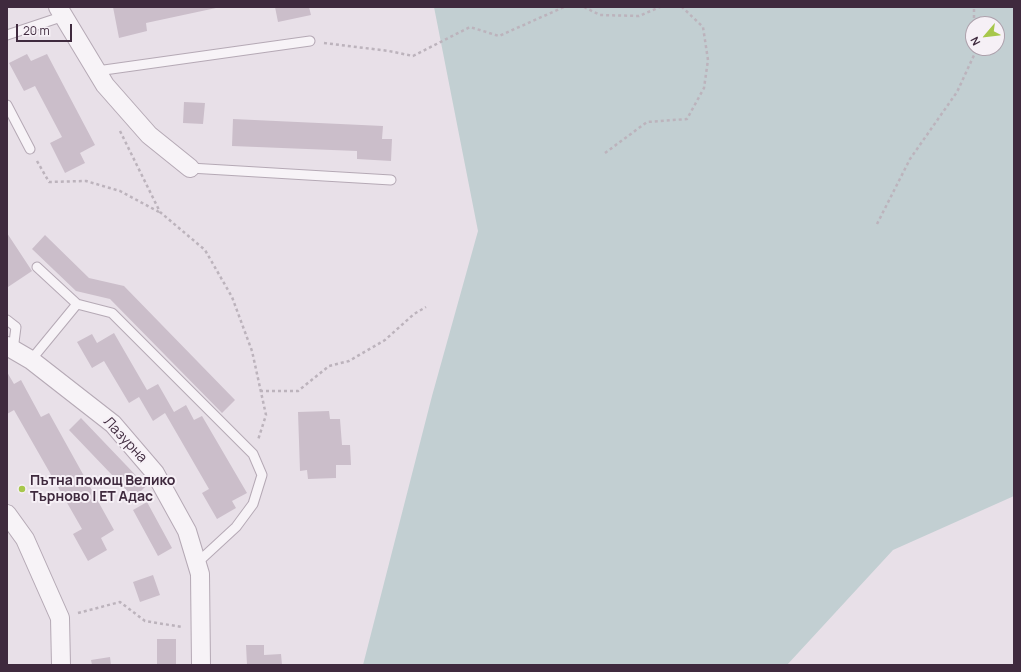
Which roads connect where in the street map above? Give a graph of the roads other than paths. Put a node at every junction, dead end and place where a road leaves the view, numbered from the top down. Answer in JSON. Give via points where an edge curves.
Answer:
{"nodes":[{"id":1,"x":61,"y":12,"type":"edge"},
{"id":2,"x":7,"y":35,"type":"edge"},
{"id":3,"x":310,"y":41,"type":"road end"},
{"id":4,"x":97,"y":72,"type":"junction"},
{"id":5,"x":7,"y":105,"type":"edge"},
{"id":6,"x":30,"y":149,"type":"road end"},
{"id":7,"x":190,"y":168,"type":"joint"},
{"id":8,"x":391,"y":180,"type":"dead end"},
{"id":9,"x":37,"y":267,"type":"dead end"},
{"id":10,"x":77,"y":304,"type":"junction"},
{"id":11,"x":7,"y":320,"type":"edge"},
{"id":12,"x":10,"y":348,"type":"edge"},
{"id":13,"x":31,"y":360,"type":"junction"},
{"id":14,"x":7,"y":514,"type":"edge"},
{"id":15,"x":197,"y":563,"type":"junction"},
{"id":16,"x":61,"y":665,"type":"edge"},
{"id":17,"x":201,"y":665,"type":"edge"}],
"edges":[{"from":1,"to":2,"type":"lane"},
{"from":1,"to":4,"type":"street"},
{"from":3,"to":4,"type":"lane"},
{"from":4,"to":7,"type":"street","via":[[105,85],[149,135]]},
{"from":5,"to":6,"type":"lane"},
{"from":7,"to":8,"type":"lane"},
{"from":9,"to":10,"type":"lane"},
{"from":10,"to":13,"type":"lane"},
{"from":10,"to":15,"type":"lane","via":[[112,312],[253,454],[262,475],[253,504],[236,527]]},
{"from":11,"to":12,"type":"lane","via":[[16,327]]},
{"from":12,"to":13,"type":"street","name":"Лазурна"},
{"from":13,"to":15,"type":"street","name":"Лазурна","via":[[113,424],[155,473],[187,530]]},
{"from":14,"to":16,"type":"street","via":[[25,539],[60,618]]},
{"from":15,"to":17,"type":"street","name":"Лазурна","via":[[200,574]]}]}
